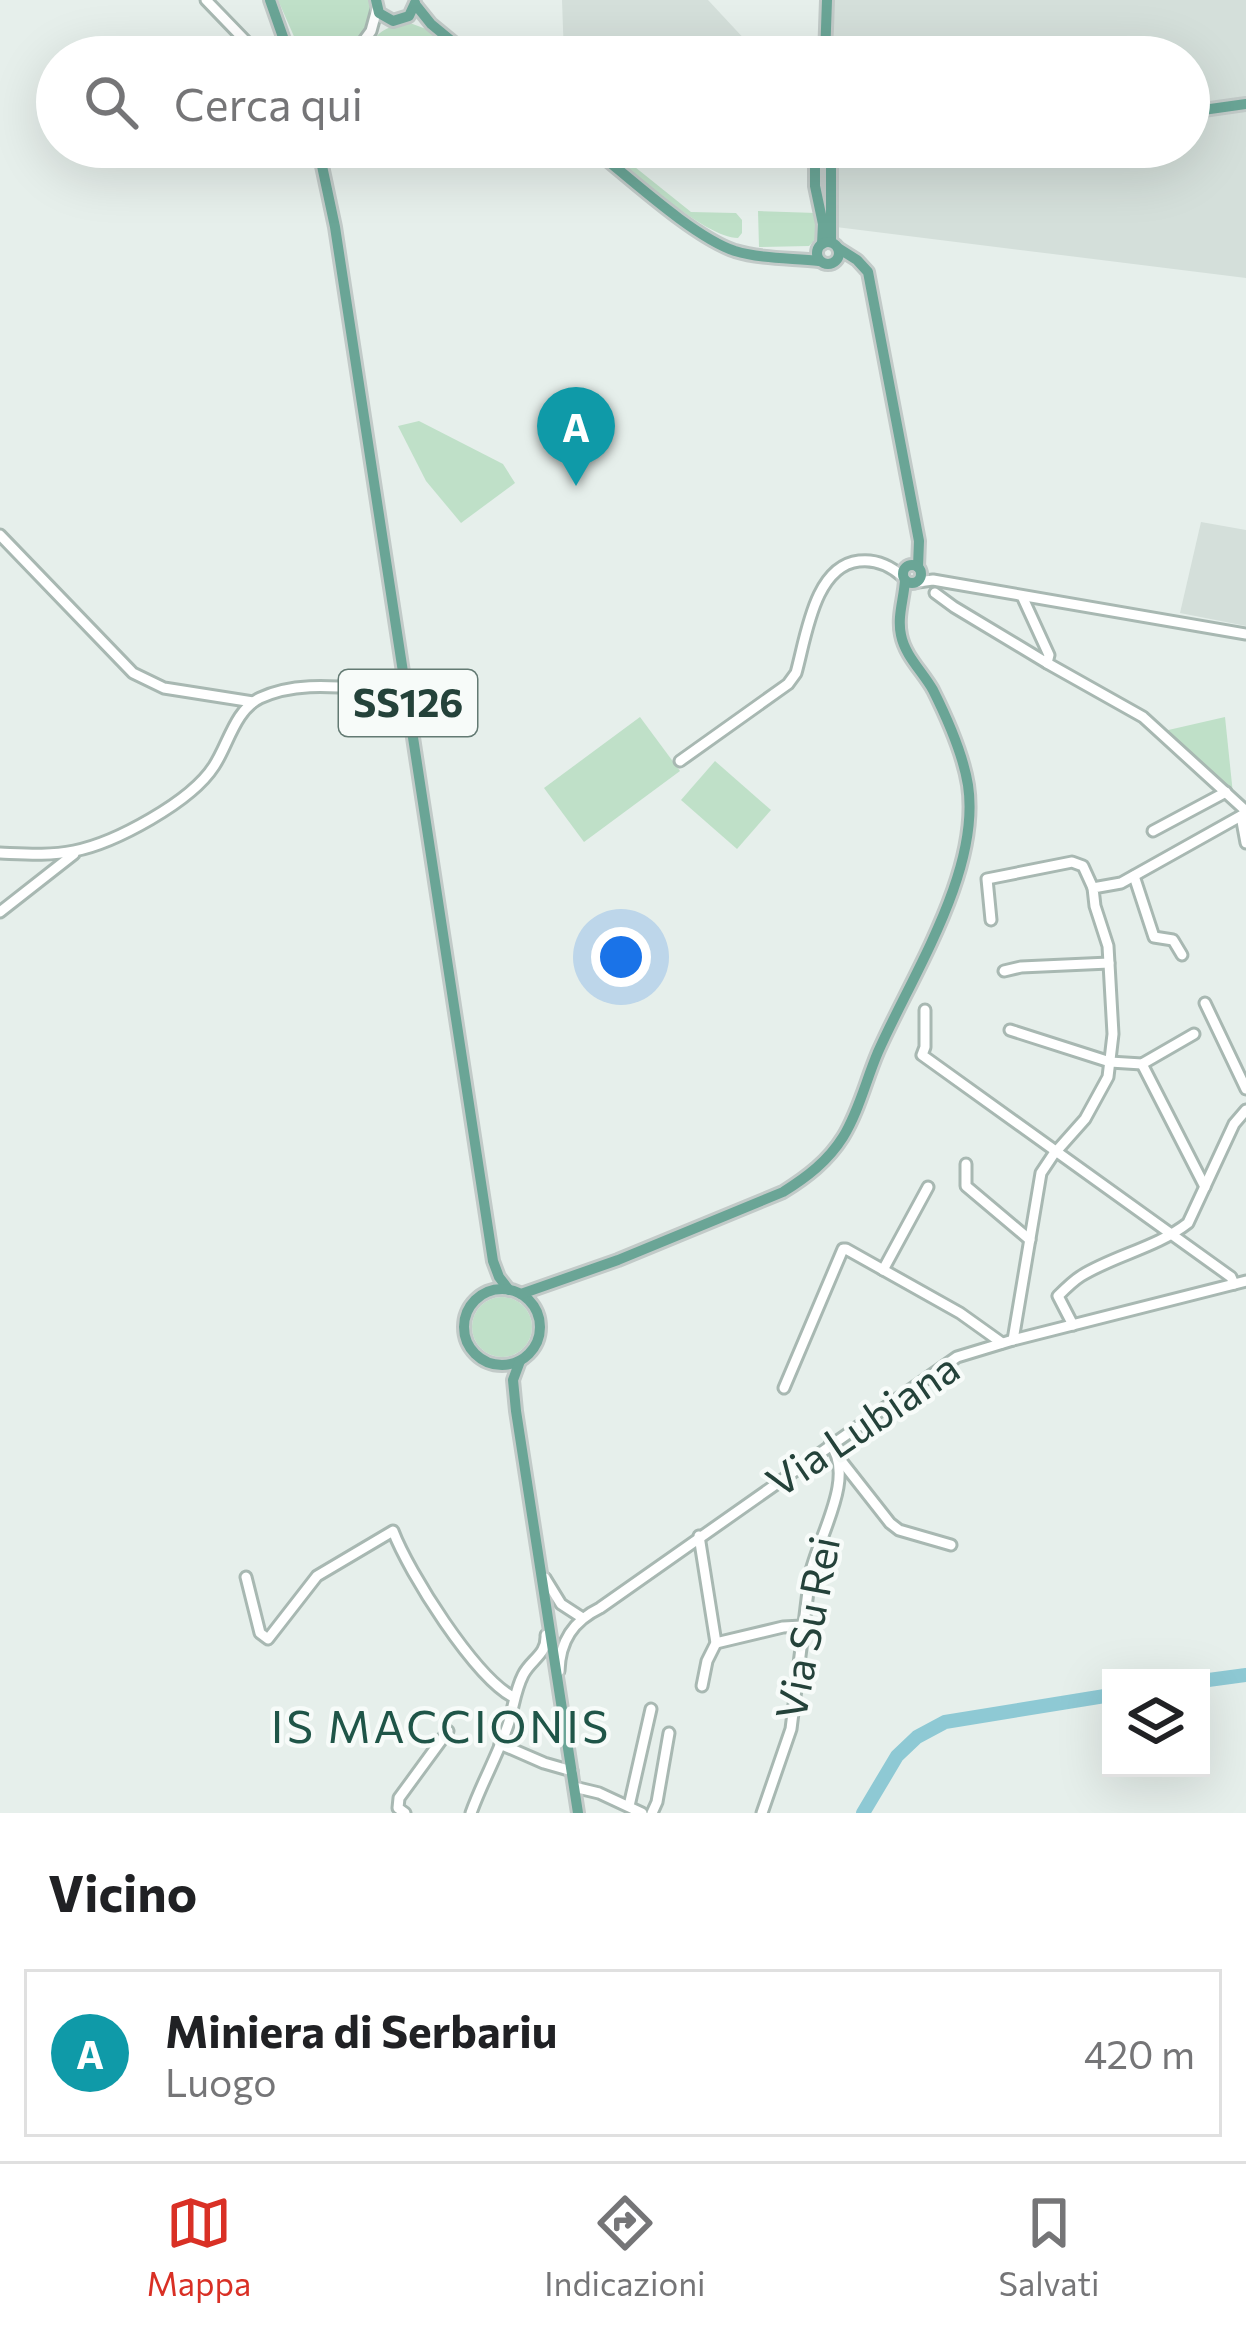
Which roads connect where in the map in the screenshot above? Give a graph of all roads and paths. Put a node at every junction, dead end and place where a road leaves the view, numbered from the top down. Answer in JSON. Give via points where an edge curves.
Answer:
{"nodes":[{"id":1,"x":206,"y":0,"type":"edge"},
{"id":2,"x":270,"y":0,"type":"edge"},
{"id":3,"x":827,"y":0,"type":"edge"},
{"id":4,"x":415,"y":2,"type":"edge"},
{"id":5,"x":376,"y":4,"type":"edge"},
{"id":6,"x":398,"y":20,"type":"junction"},
{"id":7,"x":431,"y":24,"type":"junction"},
{"id":8,"x":371,"y":31,"type":"junction"},
{"id":9,"x":240,"y":36,"type":"edge"},
{"id":10,"x":282,"y":36,"type":"edge"},
{"id":11,"x":367,"y":36,"type":"edge"},
{"id":12,"x":446,"y":36,"type":"edge"},
{"id":13,"x":826,"y":36,"type":"edge"},
{"id":14,"x":1246,"y":104,"type":"edge"},
{"id":15,"x":1210,"y":109,"type":"edge"},
{"id":16,"x":322,"y":168,"type":"edge"},
{"id":17,"x":617,"y":168,"type":"edge"},
{"id":18,"x":819,"y":168,"type":"edge"},
{"id":19,"x":828,"y":168,"type":"edge"},
{"id":20,"x":824,"y":193,"type":"junction"},
{"id":21,"x":827,"y":245,"type":"junction"},
{"id":22,"x":772,"y":256,"type":"junction"},
{"id":23,"x":819,"y":261,"type":"junction"},
{"id":24,"x":835,"y":262,"type":"junction"},
{"id":25,"x":862,"y":266,"type":"junction"},
{"id":26,"x":0,"y":536,"type":"edge"},
{"id":27,"x":914,"y":575,"type":"junction"},
{"id":28,"x":935,"y":593,"type":"dead end"},
{"id":29,"x":1022,"y":596,"type":"junction"},
{"id":30,"x":1246,"y":634,"type":"edge"},
{"id":31,"x":1047,"y":663,"type":"junction"},
{"id":32,"x":406,"y":690,"type":"junction"},
{"id":33,"x":253,"y":702,"type":"junction"},
{"id":34,"x":680,"y":761,"type":"dead end"},
{"id":35,"x":1226,"y":792,"type":"junction"},
{"id":36,"x":1244,"y":813,"type":"edge"},
{"id":37,"x":1153,"y":831,"type":"dead end"},
{"id":38,"x":1246,"y":843,"type":"edge"},
{"id":39,"x":78,"y":850,"type":"junction"},
{"id":40,"x":0,"y":853,"type":"edge"},
{"id":41,"x":1134,"y":875,"type":"junction"},
{"id":42,"x":1093,"y":887,"type":"junction"},
{"id":43,"x":0,"y":913,"type":"edge"},
{"id":44,"x":991,"y":920,"type":"dead end"},
{"id":45,"x":1182,"y":955,"type":"dead end"},
{"id":46,"x":1109,"y":963,"type":"junction"},
{"id":47,"x":1004,"y":971,"type":"dead end"},
{"id":48,"x":1205,"y":1003,"type":"dead end"},
{"id":49,"x":925,"y":1010,"type":"dead end"},
{"id":50,"x":1010,"y":1030,"type":"dead end"},
{"id":51,"x":1195,"y":1034,"type":"dead end"},
{"id":52,"x":1110,"y":1062,"type":"junction"},
{"id":53,"x":1142,"y":1064,"type":"junction"},
{"id":54,"x":1246,"y":1089,"type":"edge"},
{"id":55,"x":1246,"y":1110,"type":"edge"},
{"id":56,"x":1057,"y":1151,"type":"junction"},
{"id":57,"x":966,"y":1165,"type":"dead end"},
{"id":58,"x":928,"y":1187,"type":"dead end"},
{"id":59,"x":1204,"y":1187,"type":"junction"},
{"id":60,"x":1172,"y":1234,"type":"junction"},
{"id":61,"x":1030,"y":1240,"type":"junction"},
{"id":62,"x":493,"y":1261,"type":"junction"},
{"id":63,"x":884,"y":1270,"type":"junction"},
{"id":64,"x":560,"y":1280,"type":"junction"},
{"id":65,"x":1240,"y":1282,"type":"edge"},
{"id":66,"x":489,"y":1292,"type":"junction"},
{"id":67,"x":515,"y":1292,"type":"junction"},
{"id":68,"x":540,"y":1320,"type":"junction"},
{"id":69,"x":1073,"y":1324,"type":"junction"},
{"id":70,"x":1008,"y":1341,"type":"junction"},
{"id":71,"x":520,"y":1361,"type":"junction"},
{"id":72,"x":497,"y":1365,"type":"junction"},
{"id":73,"x":784,"y":1388,"type":"dead end"},
{"id":74,"x":516,"y":1403,"type":"junction"},
{"id":75,"x":830,"y":1444,"type":"junction"},
{"id":76,"x":839,"y":1457,"type":"junction"},
{"id":77,"x":699,"y":1536,"type":"junction"},
{"id":78,"x":951,"y":1545,"type":"dead end"},
{"id":79,"x":541,"y":1571,"type":"junction"},
{"id":80,"x":246,"y":1577,"type":"dead end"},
{"id":81,"x":546,"y":1606,"type":"junction"},
{"id":82,"x":581,"y":1617,"type":"junction"},
{"id":83,"x":802,"y":1626,"type":"junction"},
{"id":84,"x":716,"y":1643,"type":"junction"},
{"id":85,"x":529,"y":1663,"type":"junction"},
{"id":86,"x":702,"y":1686,"type":"dead end"},
{"id":87,"x":560,"y":1693,"type":"junction"},
{"id":88,"x":513,"y":1696,"type":"junction"},
{"id":89,"x":651,"y":1709,"type":"dead end"},
{"id":90,"x":448,"y":1731,"type":"dead end"},
{"id":91,"x":669,"y":1733,"type":"dead end"},
{"id":92,"x":500,"y":1744,"type":"junction"},
{"id":93,"x":568,"y":1770,"type":"junction"},
{"id":94,"x":574,"y":1787,"type":"junction"},
{"id":95,"x":629,"y":1806,"type":"junction"},
{"id":96,"x":405,"y":1813,"type":"edge"},
{"id":97,"x":471,"y":1813,"type":"edge"},
{"id":98,"x":578,"y":1813,"type":"edge"},
{"id":99,"x":642,"y":1813,"type":"edge"},
{"id":100,"x":652,"y":1813,"type":"edge"},
{"id":101,"x":762,"y":1813,"type":"edge"}],
"edges":[{"from":1,"to":9,"type":"street"},
{"from":2,"to":10,"type":"main road"},
{"from":3,"to":13,"type":"main road"},
{"from":4,"to":6,"type":"main road"},
{"from":4,"to":7,"type":"main road"},
{"from":5,"to":6,"type":"main road"},
{"from":5,"to":8,"type":"street"},
{"from":6,"to":7,"type":"main road"},
{"from":6,"to":8,"type":"street"},
{"from":7,"to":12,"type":"main road"},
{"from":8,"to":11,"type":"street"},
{"from":14,"to":15,"type":"main road"},
{"from":16,"to":32,"type":"main road","number":"SS126"},
{"from":17,"to":22,"type":"main road","via":[[703,236]]},
{"from":18,"to":20,"type":"main road"},
{"from":19,"to":20,"type":"main road"},
{"from":20,"to":21,"type":"main road"},
{"from":21,"to":22,"type":"main road"},
{"from":21,"to":23,"type":"main road","via":[[816,252]]},
{"from":21,"to":24,"type":"main road","via":[[839,255]]},
{"from":21,"to":25,"type":"main road"},
{"from":22,"to":23,"type":"main road"},
{"from":23,"to":24,"type":"main road"},
{"from":24,"to":25,"type":"main road"},
{"from":25,"to":27,"type":"main road","via":[[919,541]]},
{"from":26,"to":33,"type":"street","via":[[133,673],[164,688]]},
{"from":27,"to":29,"type":"street"},
{"from":27,"to":34,"type":"street","via":[[871,561],[832,573],[788,684]]},
{"from":27,"to":64,"type":"main road","via":[[901,635],[966,774],[969,824],[951,897],[844,1135],[783,1192]]},
{"from":28,"to":31,"type":"street"},
{"from":29,"to":30,"type":"street"},
{"from":29,"to":31,"type":"street"},
{"from":31,"to":35,"type":"street","via":[[1143,717]]},
{"from":32,"to":33,"type":"street","via":[[324,687]]},
{"from":32,"to":62,"type":"main road","number":"SS126"},
{"from":33,"to":39,"type":"street","via":[[187,795]]},
{"from":35,"to":36,"type":"street"},
{"from":35,"to":37,"type":"street"},
{"from":36,"to":38,"type":"street"},
{"from":36,"to":41,"type":"street"},
{"from":39,"to":40,"type":"street"},
{"from":39,"to":43,"type":"street"},
{"from":41,"to":42,"type":"street"},
{"from":41,"to":45,"type":"street","via":[[1154,937],[1173,940]]},
{"from":42,"to":44,"type":"street","via":[[1072,862],[987,879]]},
{"from":42,"to":46,"type":"street"},
{"from":46,"to":47,"type":"street"},
{"from":46,"to":52,"type":"street"},
{"from":48,"to":54,"type":"street"},
{"from":49,"to":56,"type":"street","via":[[922,1055]]},
{"from":50,"to":52,"type":"street"},
{"from":51,"to":53,"type":"street"},
{"from":52,"to":53,"type":"street"},
{"from":52,"to":56,"type":"street","via":[[1084,1119]]},
{"from":53,"to":59,"type":"street"},
{"from":55,"to":59,"type":"street"},
{"from":56,"to":60,"type":"street"},
{"from":56,"to":61,"type":"street","via":[[1041,1173]]},
{"from":57,"to":61,"type":"street","via":[[966,1186]]},
{"from":58,"to":63,"type":"street"},
{"from":59,"to":60,"type":"street","via":[[1188,1223]]},
{"from":60,"to":65,"type":"street"},
{"from":60,"to":69,"type":"street","via":[[1079,1276],[1058,1296]]},
{"from":61,"to":70,"type":"street"},
{"from":62,"to":66,"type":"main road","number":"SS126"},
{"from":62,"to":67,"type":"main road","number":"SS126"},
{"from":63,"to":70,"type":"street"},
{"from":63,"to":73,"type":"street","via":[[843,1249]]},
{"from":64,"to":67,"type":"main road"},
{"from":64,"to":68,"type":"main road","via":[[540,1296]]},
{"from":65,"to":69,"type":"street","name":"Via Lubiana"},
{"from":66,"to":67,"type":"main road"},
{"from":66,"to":72,"type":"main road","number":"SS126","via":[[470,1306],[464,1328],[472,1350]]},
{"from":67,"to":68,"type":"main road","number":"SS126"},
{"from":68,"to":71,"type":"main road","number":"SS126","via":[[536,1344]]},
{"from":69,"to":70,"type":"street","name":"Via Lubiana"},
{"from":70,"to":75,"type":"street","name":"Via Lubiana","via":[[957,1357]]},
{"from":71,"to":72,"type":"main road"},
{"from":71,"to":74,"type":"main road","number":"SS126"},
{"from":72,"to":74,"type":"main road","number":"SS126"},
{"from":74,"to":79,"type":"main road","number":"SS126"},
{"from":75,"to":76,"type":"street"},
{"from":75,"to":77,"type":"street","name":"Via Lubiana"},
{"from":76,"to":78,"type":"street","via":[[890,1523]]},
{"from":76,"to":83,"type":"street","name":"Via Su Rei"},
{"from":77,"to":82,"type":"street","name":"Via Lubiana"},
{"from":77,"to":84,"type":"street"},
{"from":79,"to":81,"type":"main road","number":"SS126"},
{"from":79,"to":82,"type":"street","via":[[552,1594]]},
{"from":80,"to":88,"type":"street","via":[[268,1639],[317,1576],[393,1531],[422,1590],[489,1678]]},
{"from":81,"to":85,"type":"street","via":[[548,1643]]},
{"from":81,"to":87,"type":"main road","number":"SS126"},
{"from":82,"to":87,"type":"street","via":[[561,1651]]},
{"from":83,"to":84,"type":"street"},
{"from":83,"to":101,"type":"street","name":"Via Su Rei","via":[[791,1730]]},
{"from":84,"to":86,"type":"street"},
{"from":85,"to":87,"type":"street","via":[[551,1669]]},
{"from":85,"to":88,"type":"street"},
{"from":87,"to":93,"type":"main road","number":"SS126"},
{"from":88,"to":92,"type":"street"},
{"from":89,"to":95,"type":"street"},
{"from":90,"to":96,"type":"street","via":[[399,1798]]},
{"from":91,"to":100,"type":"street"},
{"from":92,"to":93,"type":"street"},
{"from":92,"to":97,"type":"street"},
{"from":93,"to":94,"type":"main road","number":"SS126"},
{"from":94,"to":95,"type":"street"},
{"from":94,"to":98,"type":"main road","number":"SS126"},
{"from":95,"to":99,"type":"street"}]}
